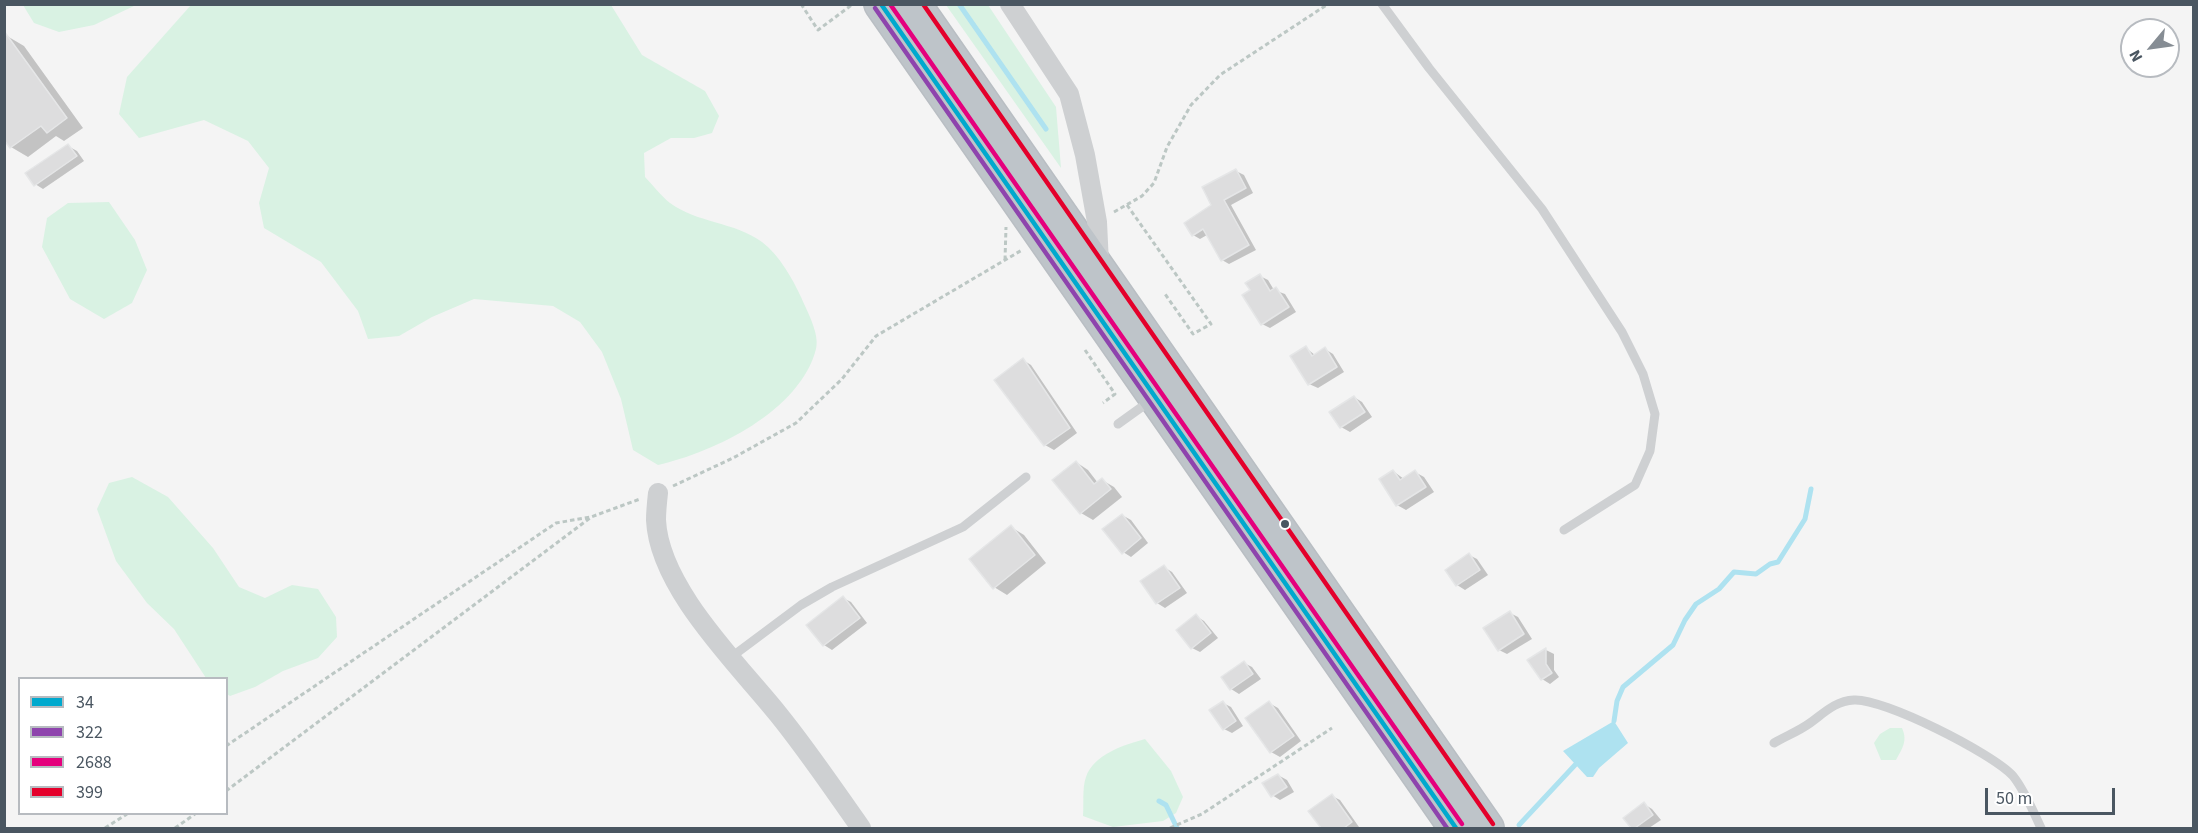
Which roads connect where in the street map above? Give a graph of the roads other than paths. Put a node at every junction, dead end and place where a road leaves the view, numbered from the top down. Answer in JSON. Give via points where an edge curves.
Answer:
{"nodes":[{"id":1,"x":882,"y":4,"type":"edge"},
{"id":2,"x":914,"y":4,"type":"edge"},
{"id":3,"x":1010,"y":4,"type":"edge"},
{"id":4,"x":1382,"y":4,"type":"edge"},
{"id":5,"x":1099,"y":273,"type":"junction"},
{"id":6,"x":1156,"y":398,"type":"junction"},
{"id":7,"x":1118,"y":424,"type":"dead end"},
{"id":8,"x":1026,"y":477,"type":"dead end"},
{"id":9,"x":658,"y":493,"type":"road end"},
{"id":10,"x":1564,"y":530,"type":"dead end"},
{"id":11,"x":730,"y":658,"type":"junction"},
{"id":12,"x":1774,"y":743,"type":"dead end"},
{"id":13,"x":861,"y":828,"type":"edge"},
{"id":14,"x":1456,"y":828,"type":"edge"},
{"id":15,"x":1487,"y":828,"type":"edge"},
{"id":16,"x":2041,"y":828,"type":"edge"}],
"edges":[{"from":1,"to":6,"type":"highway"},
{"from":2,"to":5,"type":"highway"},
{"from":3,"to":5,"type":"street","via":[[1069,94],[1097,222]]},
{"from":4,"to":10,"type":"lane","via":[[1542,209],[1622,332],[1644,374],[1655,414],[1650,451],[1635,485]]},
{"from":5,"to":15,"type":"highway"},
{"from":6,"to":7,"type":"lane"},
{"from":6,"to":14,"type":"highway"},
{"from":8,"to":11,"type":"lane","via":[[963,527],[832,587]]},
{"from":9,"to":11,"type":"street","via":[[656,522],[668,564],[677,584]]},
{"from":11,"to":13,"type":"street","via":[[779,715]]},
{"from":12,"to":16,"type":"lane","via":[[1809,724],[1834,704],[1853,700],[1878,703],[1961,740],[1994,760],[2013,777]]}]}
